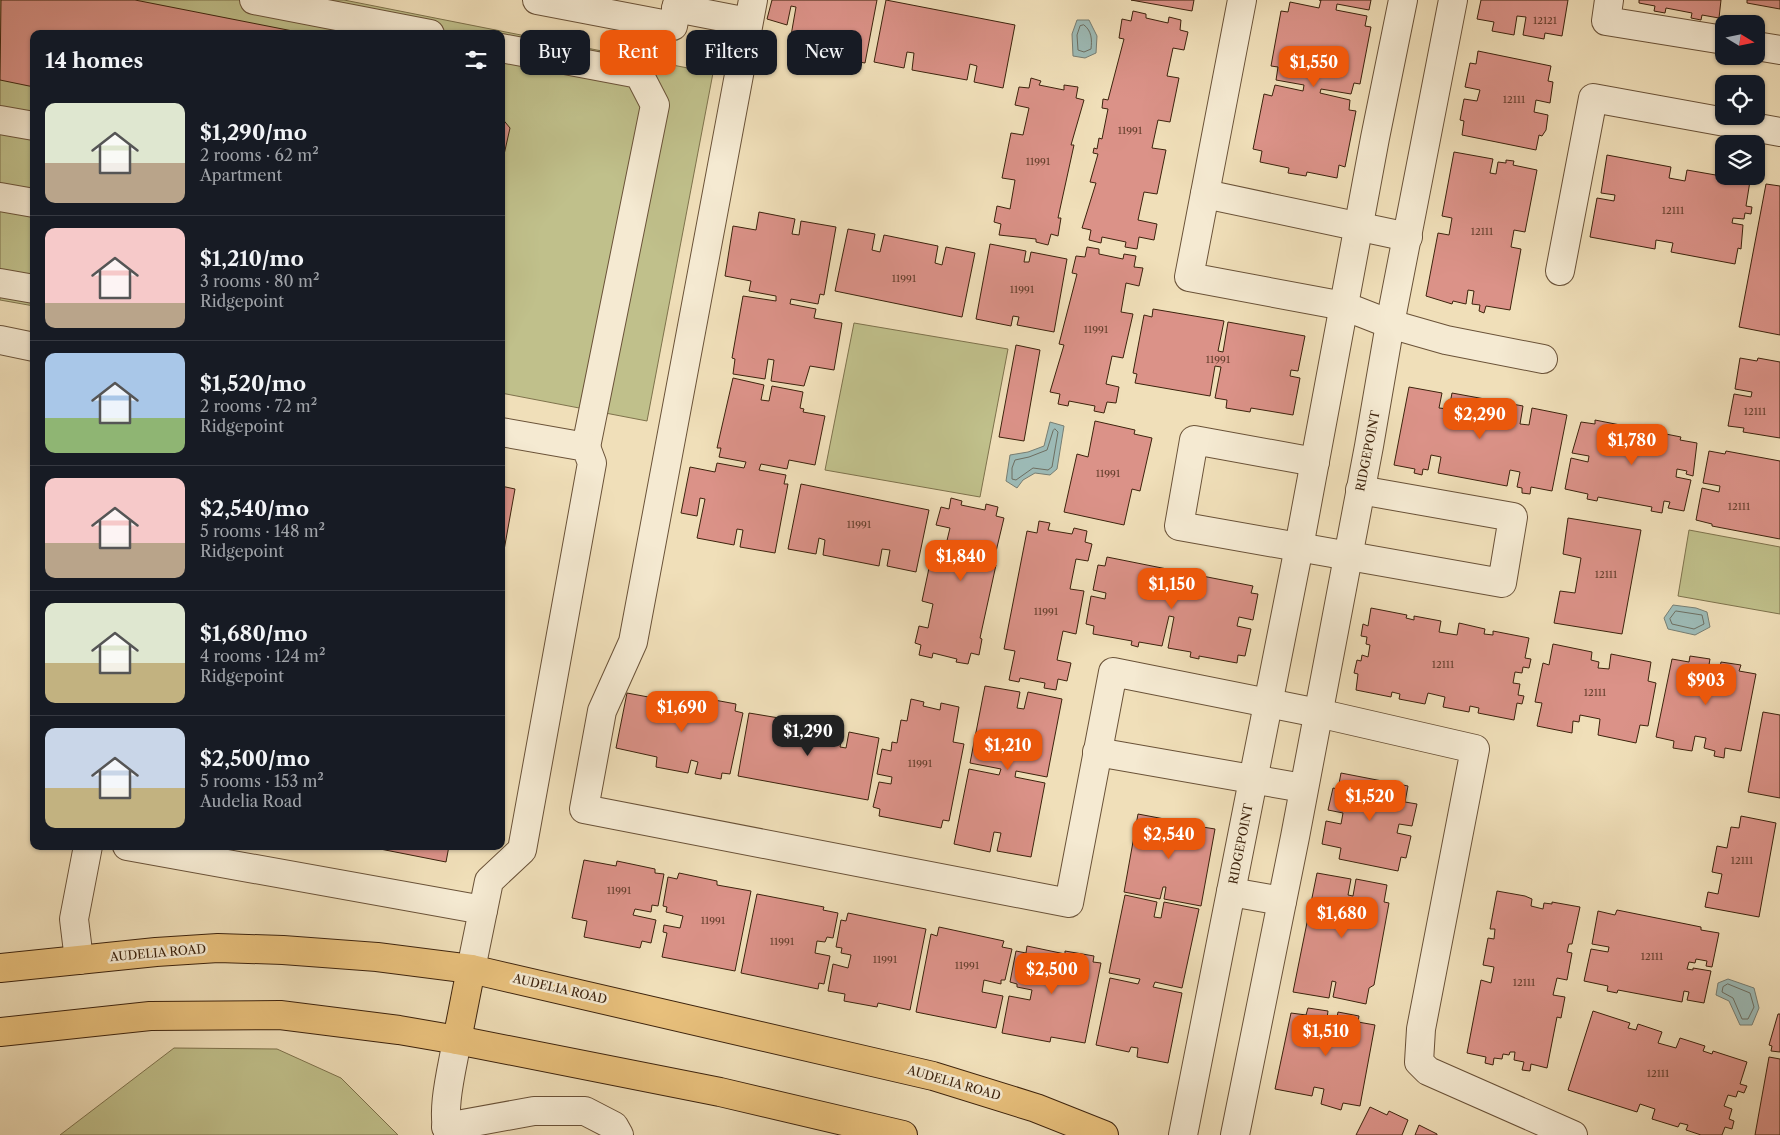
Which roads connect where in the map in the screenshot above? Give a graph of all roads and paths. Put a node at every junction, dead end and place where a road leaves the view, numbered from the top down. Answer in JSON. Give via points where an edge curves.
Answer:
{"nodes":[{"id":1,"x":254,"y":0,"type":"edge"},
{"id":2,"x":537,"y":0,"type":"edge"},
{"id":3,"x":1242,"y":0,"type":"edge"},
{"id":4,"x":1403,"y":0,"type":"edge"},
{"id":5,"x":1453,"y":0,"type":"edge"},
{"id":6,"x":1609,"y":0,"type":"edge"},
{"id":7,"x":677,"y":4,"type":"edge"},
{"id":8,"x":750,"y":11,"type":"edge"},
{"id":9,"x":409,"y":30,"type":"edge"},
{"id":10,"x":1715,"y":38,"type":"edge"},
{"id":11,"x":1765,"y":48,"type":"edge"},
{"id":12,"x":505,"y":49,"type":"edge"},
{"id":13,"x":1780,"y":50,"type":"edge"},
{"id":14,"x":0,"y":120,"type":"edge"},
{"id":15,"x":30,"y":125,"type":"edge"},
{"id":16,"x":1780,"y":132,"type":"edge"},
{"id":17,"x":1205,"y":194,"type":"junction"},
{"id":18,"x":0,"y":197,"type":"edge"},
{"id":19,"x":30,"y":202,"type":"edge"},
{"id":20,"x":1358,"y":227,"type":"junction"},
{"id":21,"x":1408,"y":237,"type":"junction"},
{"id":22,"x":1560,"y":271,"type":"dead end"},
{"id":23,"x":0,"y":283,"type":"edge"},
{"id":24,"x":30,"y":288,"type":"edge"},
{"id":25,"x":1344,"y":306,"type":"junction"},
{"id":26,"x":1390,"y":324,"type":"junction"},
{"id":27,"x":0,"y":340,"type":"edge"},
{"id":28,"x":30,"y":346,"type":"edge"},
{"id":29,"x":1543,"y":359,"type":"dead end"},
{"id":30,"x":505,"y":433,"type":"edge"},
{"id":31,"x":586,"y":447,"type":"junction"},
{"id":32,"x":1315,"y":462,"type":"junction"},
{"id":33,"x":1360,"y":490,"type":"junction"},
{"id":34,"x":1299,"y":547,"type":"junction"},
{"id":35,"x":1348,"y":555,"type":"junction"},
{"id":36,"x":1268,"y":704,"type":"junction"},
{"id":37,"x":1318,"y":713,"type":"junction"},
{"id":38,"x":1098,"y":752,"type":"junction"},
{"id":39,"x":1253,"y":780,"type":"junction"},
{"id":40,"x":1303,"y":788,"type":"junction"},
{"id":41,"x":87,"y":850,"type":"edge"},
{"id":42,"x":149,"y":850,"type":"edge"},
{"id":43,"x":1231,"y":892,"type":"junction"},
{"id":44,"x":1282,"y":901,"type":"junction"},
{"id":45,"x":483,"y":910,"type":"junction"},
{"id":46,"x":79,"y":960,"type":"junction"},
{"id":47,"x":0,"y":968,"type":"edge"},
{"id":48,"x":471,"y":969,"type":"junction"},
{"id":49,"x":0,"y":1032,"type":"edge"},
{"id":50,"x":457,"y":1040,"type":"junction"},
{"id":51,"x":447,"y":1131,"type":"edge"},
{"id":52,"x":619,"y":1135,"type":"edge"},
{"id":53,"x":903,"y":1135,"type":"edge"},
{"id":54,"x":1104,"y":1135,"type":"edge"},
{"id":55,"x":1183,"y":1135,"type":"edge"},
{"id":56,"x":1235,"y":1135,"type":"edge"},
{"id":57,"x":1573,"y":1135,"type":"edge"}],
"edges":[{"from":1,"to":9,"type":"street"},
{"from":2,"to":7,"type":"street","via":[[673,26]]},
{"from":3,"to":17,"type":"street"},
{"from":4,"to":20,"type":"street","name":"RIDGEPOINT"},
{"from":5,"to":21,"type":"street","name":"RIDGEPOINT"},
{"from":6,"to":10,"type":"street","via":[[1606,20]]},
{"from":7,"to":8,"type":"street"},
{"from":8,"to":38,"type":"street","via":[[633,642],[602,711],[584,809],[1069,903]]},
{"from":11,"to":13,"type":"street"},
{"from":12,"to":31,"type":"street","via":[[638,74],[655,105]]},
{"from":14,"to":15,"type":"street"},
{"from":16,"to":22,"type":"street","via":[[1593,98]]},
{"from":17,"to":20,"type":"street"},
{"from":17,"to":25,"type":"street","via":[[1190,277]]},
{"from":18,"to":19,"type":"street"},
{"from":20,"to":21,"type":"street"},
{"from":20,"to":25,"type":"street","name":"RIDGEPOINT"},
{"from":21,"to":26,"type":"street","name":"RIDGEPOINT"},
{"from":23,"to":24,"type":"street"},
{"from":25,"to":26,"type":"street"},
{"from":25,"to":32,"type":"street","name":"RIDGEPOINT"},
{"from":26,"to":29,"type":"street","via":[[1446,340]]},
{"from":26,"to":33,"type":"street","name":"RIDGEPOINT"},
{"from":27,"to":28,"type":"street"},
{"from":30,"to":31,"type":"street"},
{"from":31,"to":45,"type":"street","via":[[592,463],[522,850],[489,881]]},
{"from":32,"to":34,"type":"street","name":"RIDGEPOINT"},
{"from":32,"to":34,"type":"street","via":[[1194,440],[1179,526]]},
{"from":33,"to":35,"type":"street","name":"RIDGEPOINT"},
{"from":33,"to":35,"type":"street","via":[[1513,517],[1502,583]]},
{"from":34,"to":35,"type":"street"},
{"from":34,"to":36,"type":"street","name":"RIDGEPOINT"},
{"from":35,"to":37,"type":"street","name":"RIDGEPOINT"},
{"from":36,"to":37,"type":"street"},
{"from":36,"to":38,"type":"street","via":[[1113,672]]},
{"from":36,"to":39,"type":"street","name":"RIDGEPOINT"},
{"from":37,"to":40,"type":"street","name":"RIDGEPOINT"},
{"from":37,"to":57,"type":"street","via":[[1475,749],[1421,1029],[1419,1062],[1428,1072]]},
{"from":38,"to":39,"type":"street"},
{"from":39,"to":40,"type":"street"},
{"from":39,"to":43,"type":"street","name":"RIDGEPOINT"},
{"from":40,"to":44,"type":"street","name":"RIDGEPOINT"},
{"from":41,"to":46,"type":"street","via":[[74,919]]},
{"from":42,"to":45,"type":"street"},
{"from":43,"to":44,"type":"street","name":"RIDGEPOINT"},
{"from":43,"to":55,"type":"street","name":"RIDGEPOINT"},
{"from":44,"to":56,"type":"street","name":"RIDGEPOINT"},
{"from":45,"to":48,"type":"street"},
{"from":46,"to":47,"type":"main road","name":"AUDELIA ROAD"},
{"from":46,"to":48,"type":"main road","name":"AUDELIA ROAD","via":[[218,948],[377,957]]},
{"from":48,"to":50,"type":"main road"},
{"from":48,"to":54,"type":"main road","name":"AUDELIA ROAD","via":[[933,1076],[1036,1108]]},
{"from":49,"to":50,"type":"main road","via":[[150,1016],[280,1016]]},
{"from":50,"to":51,"type":"street","via":[[448,1094]]},
{"from":50,"to":53,"type":"main road","via":[[720,1092]]},
{"from":51,"to":52,"type":"street","via":[[534,1111],[585,1111],[614,1126]]}]}
